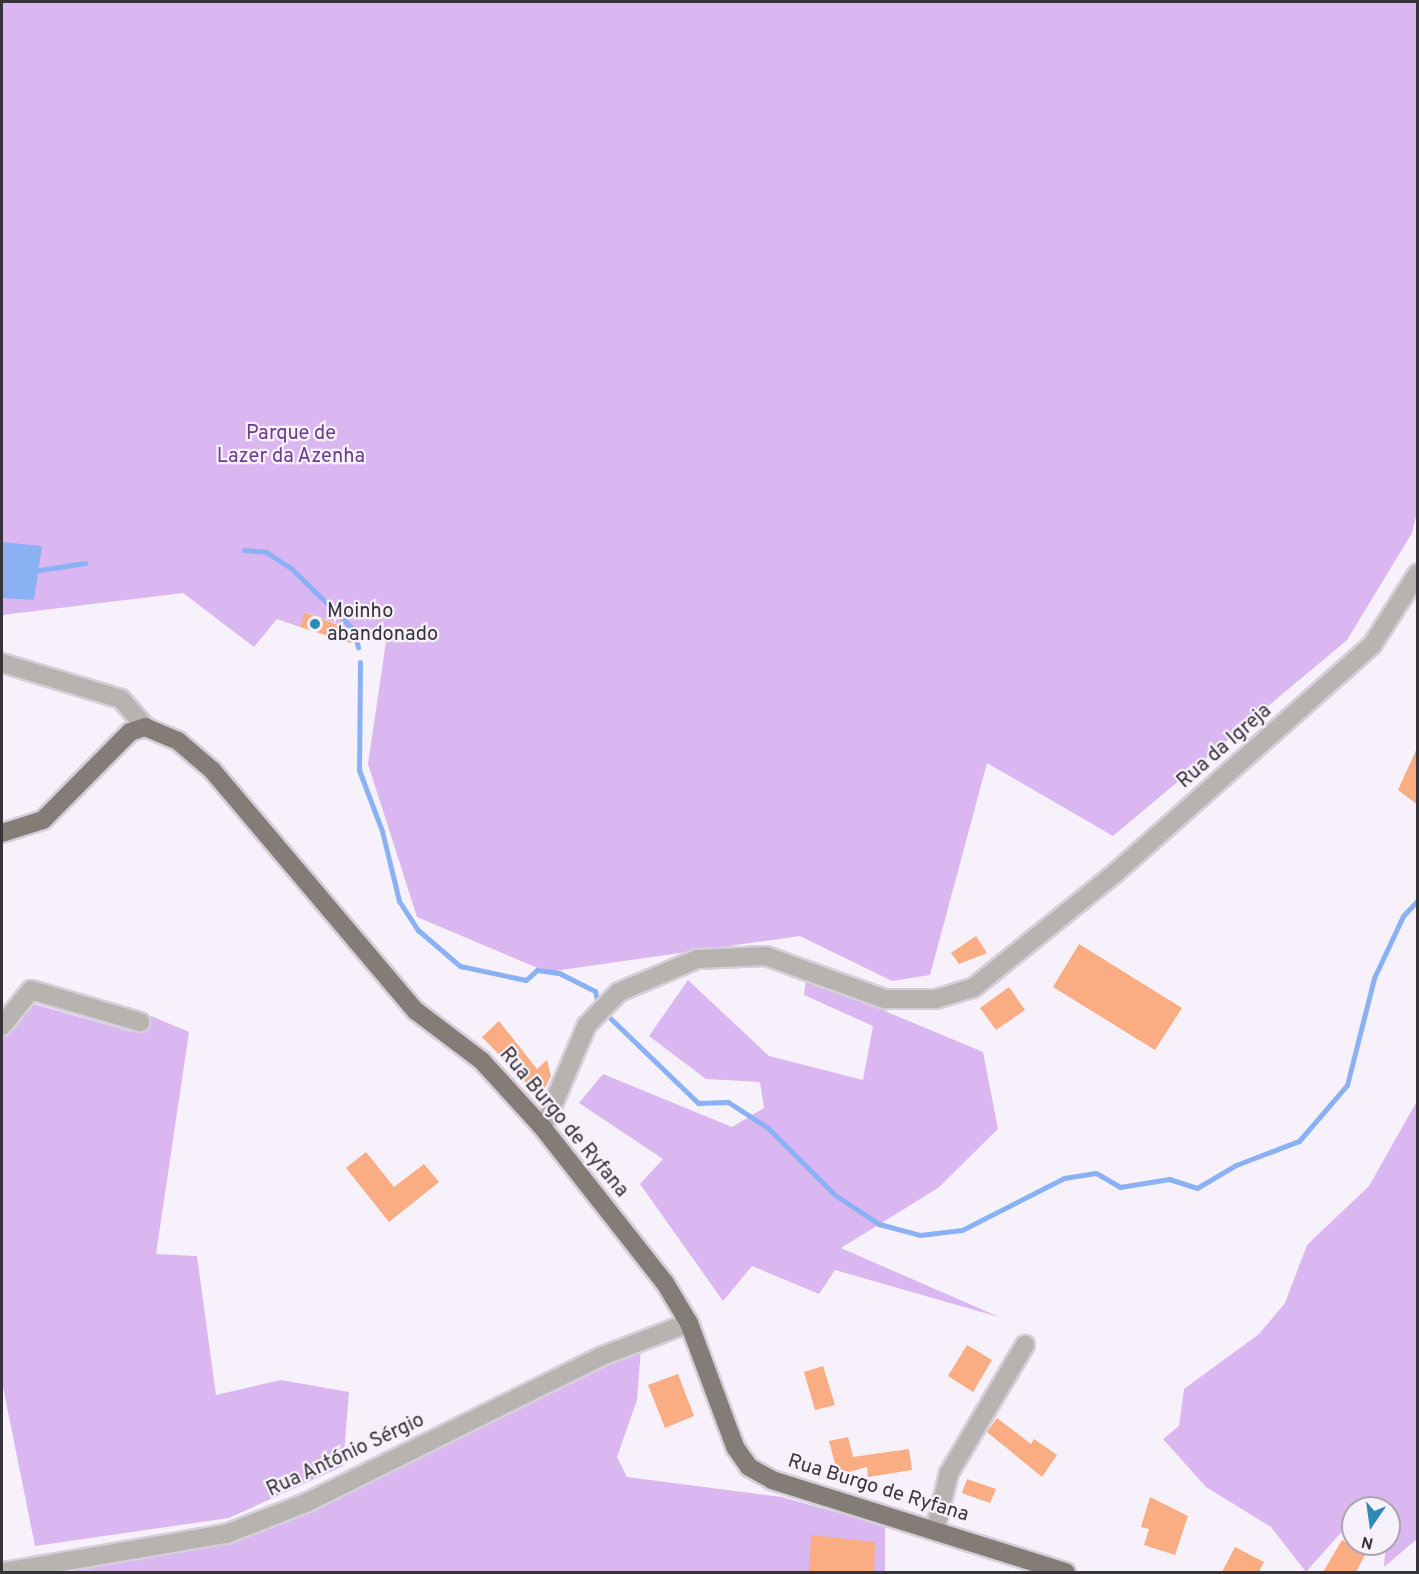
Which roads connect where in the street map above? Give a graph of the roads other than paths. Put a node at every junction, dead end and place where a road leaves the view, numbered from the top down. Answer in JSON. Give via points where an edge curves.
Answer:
{"nodes":[{"id":1,"x":1418,"y":573,"type":"edge"},
{"id":2,"x":2,"y":663,"type":"edge"},
{"id":3,"x":145,"y":727,"type":"junction"},
{"id":4,"x":2,"y":833,"type":"edge"},
{"id":5,"x":140,"y":1022,"type":"dead end"},
{"id":6,"x":2,"y":1026,"type":"edge"},
{"id":7,"x":543,"y":1128,"type":"junction"},
{"id":8,"x":689,"y":1323,"type":"junction"},
{"id":9,"x":1025,"y":1345,"type":"dead end"},
{"id":10,"x":935,"y":1530,"type":"junction"},
{"id":11,"x":3,"y":1572,"type":"edge"},
{"id":12,"x":1066,"y":1572,"type":"edge"}],
"edges":[{"from":1,"to":7,"type":"street","name":"Rua da Igreja","via":[[1372,645],[1041,935],[973,988],[936,999],[885,999],[766,956],[696,960],[619,992],[588,1025]]},
{"from":2,"to":3,"type":"street","via":[[121,699]]},
{"from":3,"to":4,"type":"main road","via":[[118,740],[43,820]]},
{"from":3,"to":7,"type":"main road","name":"Rua Burgo de Ryfana","via":[[178,741],[212,770],[384,977],[416,1011],[482,1061]]},
{"from":5,"to":6,"type":"street","via":[[31,990]]},
{"from":7,"to":8,"type":"main road","name":"Rua Burgo de Ryfana","via":[[665,1283]]},
{"from":8,"to":10,"type":"main road","name":"Rua Burgo de Ryfana","via":[[735,1447],[749,1467],[772,1480]]},
{"from":8,"to":11,"type":"street","name":"Rua António Sérgio","via":[[600,1357],[308,1502],[226,1534]]},
{"from":9,"to":10,"type":"street","via":[[949,1473]]},
{"from":10,"to":12,"type":"main road","name":"Rua Burgo de Ryfana"}]}
